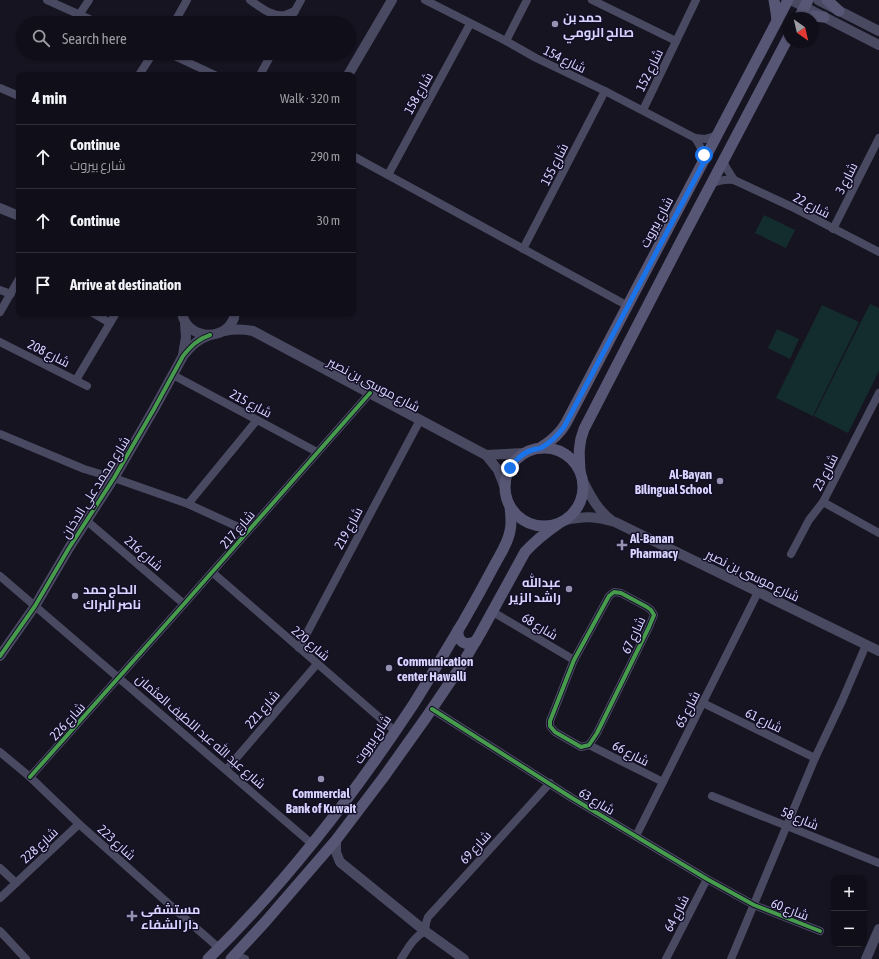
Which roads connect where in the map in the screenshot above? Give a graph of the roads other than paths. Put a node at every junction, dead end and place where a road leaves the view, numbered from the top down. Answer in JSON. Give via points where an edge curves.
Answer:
{"nodes":[{"id":1,"x":47,"y":0,"type":"edge"},
{"id":2,"x":89,"y":0,"type":"edge"},
{"id":3,"x":187,"y":0,"type":"edge"},
{"id":4,"x":250,"y":0,"type":"edge"},
{"id":5,"x":301,"y":0,"type":"edge"},
{"id":6,"x":392,"y":0,"type":"edge"},
{"id":7,"x":425,"y":0,"type":"edge"},
{"id":8,"x":527,"y":0,"type":"edge"},
{"id":9,"x":592,"y":0,"type":"edge"},
{"id":10,"x":696,"y":0,"type":"edge"},
{"id":11,"x":774,"y":0,"type":"edge"},
{"id":12,"x":788,"y":0,"type":"edge"},
{"id":13,"x":792,"y":0,"type":"edge"},
{"id":14,"x":818,"y":0,"type":"edge"},
{"id":15,"x":827,"y":0,"type":"edge"},
{"id":16,"x":806,"y":3,"type":"edge"},
{"id":17,"x":295,"y":11,"type":"junction"},
{"id":18,"x":839,"y":11,"type":"junction"},
{"id":19,"x":801,"y":12,"type":"edge"},
{"id":20,"x":79,"y":15,"type":"joint"},
{"id":21,"x":178,"y":16,"type":"edge"},
{"id":22,"x":292,"y":16,"type":"edge"},
{"id":23,"x":819,"y":16,"type":"edge"},
{"id":24,"x":824,"y":17,"type":"junction"},
{"id":25,"x":777,"y":21,"type":"junction"},
{"id":26,"x":470,"y":24,"type":"junction"},
{"id":27,"x":879,"y":31,"type":"edge"},
{"id":28,"x":506,"y":41,"type":"junction"},
{"id":29,"x":676,"y":41,"type":"junction"},
{"id":30,"x":879,"y":45,"type":"edge"},
{"id":31,"x":783,"y":47,"type":"edge"},
{"id":32,"x":149,"y":60,"type":"edge"},
{"id":33,"x":183,"y":60,"type":"edge"},
{"id":34,"x":268,"y":60,"type":"edge"},
{"id":35,"x":141,"y":72,"type":"edge"},
{"id":36,"x":209,"y":72,"type":"edge"},
{"id":37,"x":262,"y":72,"type":"edge"},
{"id":38,"x":350,"y":72,"type":"edge"},
{"id":39,"x":0,"y":88,"type":"edge"},
{"id":40,"x":605,"y":91,"type":"junction"},
{"id":41,"x":16,"y":95,"type":"edge"},
{"id":42,"x":643,"y":110,"type":"junction"},
{"id":43,"x":718,"y":135,"type":"junction"},
{"id":44,"x":695,"y":138,"type":"junction"},
{"id":45,"x":878,"y":142,"type":"edge"},
{"id":46,"x":356,"y":158,"type":"edge"},
{"id":47,"x":705,"y":160,"type":"junction"},
{"id":48,"x":723,"y":161,"type":"junction"},
{"id":49,"x":388,"y":175,"type":"junction"},
{"id":50,"x":734,"y":180,"type":"junction"},
{"id":51,"x":711,"y":184,"type":"junction"},
{"id":52,"x":0,"y":208,"type":"edge"},
{"id":53,"x":16,"y":215,"type":"edge"},
{"id":54,"x":834,"y":228,"type":"junction"},
{"id":55,"x":665,"y":235,"type":"junction"},
{"id":56,"x":680,"y":243,"type":"junction"},
{"id":57,"x":523,"y":249,"type":"junction"},
{"id":58,"x":879,"y":252,"type":"edge"},
{"id":59,"x":16,"y":284,"type":"edge"},
{"id":60,"x":0,"y":290,"type":"edge"},
{"id":61,"x":10,"y":294,"type":"junction"},
{"id":62,"x":628,"y":306,"type":"junction"},
{"id":63,"x":0,"y":312,"type":"edge"},
{"id":64,"x":98,"y":316,"type":"edge"},
{"id":65,"x":114,"y":316,"type":"edge"},
{"id":66,"x":183,"y":316,"type":"edge"},
{"id":67,"x":234,"y":316,"type":"edge"},
{"id":68,"x":240,"y":316,"type":"edge"},
{"id":69,"x":622,"y":317,"type":"junction"},
{"id":70,"x":110,"y":323,"type":"junction"},
{"id":71,"x":224,"y":331,"type":"junction"},
{"id":72,"x":253,"y":331,"type":"junction"},
{"id":73,"x":210,"y":335,"type":"junction"},
{"id":74,"x":0,"y":342,"type":"edge"},
{"id":75,"x":183,"y":356,"type":"junction"},
{"id":76,"x":173,"y":375,"type":"junction"},
{"id":77,"x":76,"y":380,"type":"junction"},
{"id":78,"x":87,"y":386,"type":"dead end"},
{"id":79,"x":606,"y":386,"type":"junction"},
{"id":80,"x":370,"y":393,"type":"junction"},
{"id":81,"x":878,"y":397,"type":"edge"},
{"id":82,"x":257,"y":420,"type":"junction"},
{"id":83,"x":420,"y":420,"type":"junction"},
{"id":84,"x":0,"y":434,"type":"edge"},
{"id":85,"x":540,"y":448,"type":"junction"},
{"id":86,"x":317,"y":452,"type":"junction"},
{"id":87,"x":525,"y":453,"type":"junction"},
{"id":88,"x":486,"y":455,"type":"junction"},
{"id":89,"x":580,"y":470,"type":"junction"},
{"id":90,"x":114,"y":478,"type":"junction"},
{"id":91,"x":584,"y":483,"type":"junction"},
{"id":92,"x":505,"y":488,"type":"junction"},
{"id":93,"x":823,"y":502,"type":"junction"},
{"id":94,"x":188,"y":504,"type":"junction"},
{"id":95,"x":510,"y":507,"type":"junction"},
{"id":96,"x":87,"y":521,"type":"junction"},
{"id":97,"x":561,"y":522,"type":"junction"},
{"id":98,"x":615,"y":522,"type":"junction"},
{"id":99,"x":247,"y":532,"type":"junction"},
{"id":100,"x":879,"y":533,"type":"edge"},
{"id":101,"x":791,"y":554,"type":"dead end"},
{"id":102,"x":212,"y":572,"type":"junction"},
{"id":103,"x":0,"y":576,"type":"edge"},
{"id":104,"x":758,"y":592,"type":"junction"},
{"id":105,"x":184,"y":604,"type":"junction"},
{"id":106,"x":35,"y":606,"type":"junction"},
{"id":107,"x":493,"y":612,"type":"junction"},
{"id":108,"x":458,"y":630,"type":"junction"},
{"id":109,"x":476,"y":641,"type":"junction"},
{"id":110,"x":866,"y":645,"type":"junction"},
{"id":111,"x":299,"y":648,"type":"junction"},
{"id":112,"x":879,"y":651,"type":"edge"},
{"id":113,"x":0,"y":656,"type":"edge"},
{"id":114,"x":442,"y":658,"type":"junction"},
{"id":115,"x":574,"y":660,"type":"junction"},
{"id":116,"x":317,"y":664,"type":"junction"},
{"id":117,"x":461,"y":666,"type":"junction"},
{"id":118,"x":119,"y":678,"type":"junction"},
{"id":119,"x":703,"y":703,"type":"junction"},
{"id":120,"x":432,"y":709,"type":"junction"},
{"id":121,"x":395,"y":731,"type":"junction"},
{"id":122,"x":589,"y":745,"type":"junction"},
{"id":123,"x":0,"y":752,"type":"edge"},
{"id":124,"x":815,"y":758,"type":"junction"},
{"id":125,"x":226,"y":770,"type":"junction"},
{"id":126,"x":30,"y":777,"type":"junction"},
{"id":127,"x":663,"y":782,"type":"junction"},
{"id":128,"x":550,"y":783,"type":"junction"},
{"id":129,"x":712,"y":796,"type":"dead end"},
{"id":130,"x":79,"y":824,"type":"junction"},
{"id":131,"x":787,"y":826,"type":"junction"},
{"id":132,"x":636,"y":836,"type":"junction"},
{"id":133,"x":336,"y":840,"type":"junction"},
{"id":134,"x":312,"y":844,"type":"junction"},
{"id":135,"x":879,"y":863,"type":"edge"},
{"id":136,"x":0,"y":868,"type":"edge"},
{"id":137,"x":707,"y":879,"type":"junction"},
{"id":138,"x":16,"y":883,"type":"junction"},
{"id":139,"x":270,"y":893,"type":"junction"},
{"id":140,"x":0,"y":898,"type":"edge"},
{"id":141,"x":282,"y":901,"type":"junction"},
{"id":142,"x":754,"y":905,"type":"junction"},
{"id":143,"x":255,"y":910,"type":"junction"},
{"id":144,"x":266,"y":921,"type":"junction"},
{"id":145,"x":879,"y":929,"type":"edge"},
{"id":146,"x":0,"y":931,"type":"edge"},
{"id":147,"x":426,"y":931,"type":"junction"},
{"id":148,"x":820,"y":931,"type":"dead end"},
{"id":149,"x":219,"y":948,"type":"junction"},
{"id":150,"x":231,"y":958,"type":"edge"},
{"id":151,"x":26,"y":959,"type":"edge"},
{"id":152,"x":208,"y":959,"type":"edge"},
{"id":153,"x":245,"y":959,"type":"edge"},
{"id":154,"x":401,"y":959,"type":"edge"},
{"id":155,"x":464,"y":959,"type":"edge"},
{"id":156,"x":666,"y":959,"type":"edge"},
{"id":157,"x":731,"y":959,"type":"edge"},
{"id":158,"x":866,"y":959,"type":"edge"}],
"edges":[{"from":1,"to":20,"type":"street"},
{"from":2,"to":20,"type":"street"},
{"from":3,"to":21,"type":"street"},
{"from":4,"to":17,"type":"street","via":[[278,15]]},
{"from":5,"to":17,"type":"street"},
{"from":6,"to":38,"type":"street"},
{"from":7,"to":26,"type":"street","name":"شارع 154"},
{"from":8,"to":28,"type":"street"},
{"from":9,"to":29,"type":"street","name":"شارع 152"},
{"from":10,"to":29,"type":"street","name":"شارع 152"},
{"from":11,"to":25,"type":"main road"},
{"from":12,"to":25,"type":"main road","name":"شارع بيروت"},
{"from":13,"to":16,"type":"street"},
{"from":14,"to":18,"type":"street"},
{"from":15,"to":18,"type":"main road"},
{"from":16,"to":19,"type":"main road"},
{"from":16,"to":24,"type":"street"},
{"from":17,"to":22,"type":"street"},
{"from":18,"to":27,"type":"street"},
{"from":23,"to":24,"type":"main road"},
{"from":24,"to":30,"type":"street"},
{"from":25,"to":43,"type":"main road","name":"شارع بيروت"},
{"from":26,"to":28,"type":"street","name":"شارع 154"},
{"from":26,"to":49,"type":"street","name":"شارع 158"},
{"from":28,"to":40,"type":"street","name":"شارع 154"},
{"from":29,"to":42,"type":"street","name":"شارع 152"},
{"from":31,"to":48,"type":"main road"},
{"from":32,"to":35,"type":"street"},
{"from":33,"to":36,"type":"street"},
{"from":34,"to":37,"type":"street"},
{"from":39,"to":41,"type":"street"},
{"from":40,"to":42,"type":"street","name":"شارع 154"},
{"from":40,"to":57,"type":"street","name":"شارع 155"},
{"from":42,"to":44,"type":"street","name":"شارع 154"},
{"from":43,"to":44,"type":"street"},
{"from":43,"to":47,"type":"main road","name":"شارع بيروت"},
{"from":44,"to":47,"type":"street","via":[[700,144]]},
{"from":45,"to":54,"type":"street","name":"شارع 3"},
{"from":46,"to":49,"type":"street"},
{"from":47,"to":55,"type":"main road","name":"شارع بيروت"},
{"from":48,"to":50,"type":"street"},
{"from":48,"to":51,"type":"main road"},
{"from":49,"to":57,"type":"street"},
{"from":50,"to":51,"type":"street","via":[[724,179]]},
{"from":50,"to":54,"type":"street","name":"شارع 22"},
{"from":51,"to":56,"type":"main road"},
{"from":52,"to":53,"type":"street"},
{"from":54,"to":58,"type":"street","name":"شارع 22"},
{"from":55,"to":56,"type":"main road","via":[[674,236]]},
{"from":55,"to":62,"type":"main road","name":"شارع بيروت"},
{"from":56,"to":79,"type":"main road"},
{"from":57,"to":62,"type":"street"},
{"from":59,"to":61,"type":"street"},
{"from":60,"to":61,"type":"street"},
{"from":61,"to":63,"type":"street"},
{"from":62,"to":69,"type":"main road","name":"شارع بيروت"},
{"from":64,"to":70,"type":"street"},
{"from":65,"to":70,"type":"street"},
{"from":66,"to":73,"type":"street","via":[[191,329],[198,334]]},
{"from":66,"to":75,"type":"street","name":"شارع محمد علي الدخان","via":[[186,337]]},
{"from":67,"to":71,"type":"street"},
{"from":68,"to":72,"type":"street","name":"شارع موسى بن نصير"},
{"from":69,"to":79,"type":"main road","via":[[617,339],[596,380],[599,386]]},
{"from":69,"to":85,"type":"main road","name":"شارع بيروت","via":[[564,427]]},
{"from":70,"to":77,"type":"street"},
{"from":71,"to":72,"type":"street","name":"شارع موسى بن نصير"},
{"from":71,"to":73,"type":"street","name":"شارع موسى بن نصير"},
{"from":72,"to":80,"type":"street","name":"شارع موسى بن نصير"},
{"from":73,"to":75,"type":"street","name":"شارع محمد علي الدخان","via":[[195,343]]},
{"from":74,"to":77,"type":"street","name":"شارع 208"},
{"from":75,"to":76,"type":"street","name":"شارع محمد علي الدخان"},
{"from":76,"to":82,"type":"street","name":"شارع 215"},
{"from":76,"to":90,"type":"street","name":"شارع محمد علي الدخان"},
{"from":77,"to":78,"type":"street","name":"شارع 208"},
{"from":79,"to":89,"type":"main road","via":[[580,440]]},
{"from":80,"to":83,"type":"street","name":"شارع موسى بن نصير"},
{"from":80,"to":86,"type":"street","name":"شارع 217"},
{"from":81,"to":93,"type":"street","name":"شارع 23"},
{"from":82,"to":86,"type":"street","name":"شارع 215"},
{"from":82,"to":94,"type":"street"},
{"from":83,"to":88,"type":"street","name":"شارع موسى بن نصير"},
{"from":83,"to":111,"type":"street","name":"شارع 219"},
{"from":84,"to":90,"type":"street","via":[[84,469]]},
{"from":85,"to":87,"type":"main road"},
{"from":85,"to":89,"type":"main road","via":[[554,449],[566,454]]},
{"from":86,"to":99,"type":"street","name":"شارع 217"},
{"from":87,"to":88,"type":"street"},
{"from":87,"to":92,"type":"main road","via":[[510,468]]},
{"from":88,"to":92,"type":"street","name":"شارع موسى بن نصير","via":[[498,470]]},
{"from":89,"to":91,"type":"main road"},
{"from":90,"to":94,"type":"street"},
{"from":90,"to":96,"type":"street","name":"شارع محمد علي الدخان"},
{"from":91,"to":97,"type":"main road","via":[[584,492],[578,508]]},
{"from":91,"to":98,"type":"street","name":"شارع موسى بن نصير","via":[[592,500]]},
{"from":92,"to":95,"type":"main road"},
{"from":93,"to":100,"type":"street"},
{"from":93,"to":101,"type":"street","name":"شارع 23","via":[[809,520]]},
{"from":94,"to":99,"type":"street"},
{"from":95,"to":97,"type":"main road","via":[[520,519],[530,524],[542,527]]},
{"from":95,"to":108,"type":"main road","name":"شارع بيروت","via":[[510,531],[506,543]]},
{"from":96,"to":105,"type":"street","name":"شارع 216"},
{"from":96,"to":106,"type":"street","name":"شارع محمد علي الدخان"},
{"from":97,"to":98,"type":"street","name":"شارع موسى بن نصير","via":[[589,517]]},
{"from":97,"to":107,"type":"main road","via":[[535,541],[525,552]]},
{"from":98,"to":104,"type":"street","name":"شارع موسى بن نصير"},
{"from":99,"to":102,"type":"street","name":"شارع 217"},
{"from":102,"to":105,"type":"street","name":"شارع 217"},
{"from":102,"to":111,"type":"street","name":"شارع 220"},
{"from":103,"to":106,"type":"street","name":"شارع عبد الله عبد اللطيف العثمان"},
{"from":104,"to":110,"type":"street","name":"شارع موسى بن نصير"},
{"from":104,"to":119,"type":"street","name":"شارع 65"},
{"from":105,"to":118,"type":"street","name":"شارع 217"},
{"from":106,"to":113,"type":"street","name":"شارع محمد علي الدخان"},
{"from":106,"to":118,"type":"street","name":"شارع عبد الله عبد اللطيف العثمان"},
{"from":107,"to":109,"type":"main road"},
{"from":107,"to":115,"type":"street","name":"شارع 68"},
{"from":108,"to":109,"type":"main road","via":[[459,639],[463,642],[467,644]]},
{"from":108,"to":114,"type":"main road","name":"شارع بيروت"},
{"from":109,"to":117,"type":"main road"},
{"from":110,"to":112,"type":"street","name":"شارع موسى بن نصير"},
{"from":110,"to":124,"type":"street","name":"شارع 60"},
{"from":111,"to":116,"type":"street","name":"شارع 220"},
{"from":114,"to":117,"type":"main road","via":[[447,654],[454,654],[460,659]]},
{"from":114,"to":121,"type":"main road","name":"شارع بيروت"},
{"from":115,"to":122,"type":"street","name":"شارع 67","via":[[550,726],[554,732],[581,747]]},
{"from":115,"to":122,"type":"street","name":"شارع 67","via":[[608,596],[614,592],[621,593],[651,610],[654,615],[649,627]]},
{"from":116,"to":121,"type":"street","name":"شارع 220"},
{"from":116,"to":125,"type":"street","name":"شارع 221"},
{"from":117,"to":120,"type":"main road"},
{"from":118,"to":125,"type":"street","name":"شارع عبد الله عبد اللطيف العثمان"},
{"from":118,"to":126,"type":"street","name":"شارع 226"},
{"from":119,"to":124,"type":"street","name":"شارع 61"},
{"from":119,"to":127,"type":"street","name":"شارع 65"},
{"from":120,"to":128,"type":"street","name":"شارع 63"},
{"from":120,"to":133,"type":"main road"},
{"from":121,"to":134,"type":"main road","name":"شارع بيروت"},
{"from":122,"to":127,"type":"street","name":"شارع 66"},
{"from":123,"to":126,"type":"street","name":"شارع 223"},
{"from":124,"to":131,"type":"street","name":"شارع 60"},
{"from":125,"to":134,"type":"street","name":"شارع عبد الله عبد اللطيف العثمان"},
{"from":126,"to":130,"type":"street","name":"شارع 223"},
{"from":127,"to":132,"type":"street","name":"شارع 65"},
{"from":128,"to":132,"type":"street","name":"شارع 63"},
{"from":128,"to":147,"type":"street","name":"شارع 69","via":[[428,917]]},
{"from":129,"to":131,"type":"street","name":"شارع 58"},
{"from":130,"to":138,"type":"street","name":"شارع 228"},
{"from":130,"to":149,"type":"street","name":"شارع 223"},
{"from":131,"to":135,"type":"street","name":"شارع 58"},
{"from":131,"to":142,"type":"street","name":"شارع 60"},
{"from":132,"to":137,"type":"street","name":"شارع 63"},
{"from":133,"to":141,"type":"main road"},
{"from":133,"to":147,"type":"street","via":[[336,852],[340,862]]},
{"from":134,"to":139,"type":"main road","name":"شارع بيروت"},
{"from":136,"to":138,"type":"street"},
{"from":137,"to":142,"type":"street","name":"شارع 63"},
{"from":137,"to":156,"type":"street","name":"شارع 64"},
{"from":138,"to":140,"type":"street","name":"شارع 228"},
{"from":139,"to":141,"type":"main road","via":[[274,902]]},
{"from":139,"to":143,"type":"main road","name":"شارع بيروت"},
{"from":141,"to":144,"type":"main road"},
{"from":142,"to":148,"type":"street","name":"شارع 60"},
{"from":142,"to":157,"type":"street","name":"شارع 60"},
{"from":143,"to":144,"type":"main road","via":[[261,910],[266,914]]},
{"from":143,"to":149,"type":"main road","name":"شارع بيروت"},
{"from":144,"to":150,"type":"main road"},
{"from":145,"to":158,"type":"street"},
{"from":146,"to":151,"type":"street"},
{"from":147,"to":154,"type":"street","via":[[415,938]]},
{"from":147,"to":155,"type":"street"},
{"from":149,"to":150,"type":"main road"},
{"from":149,"to":152,"type":"main road","name":"شارع بيروت"},
{"from":150,"to":153,"type":"street","via":[[238,956]]}]}
